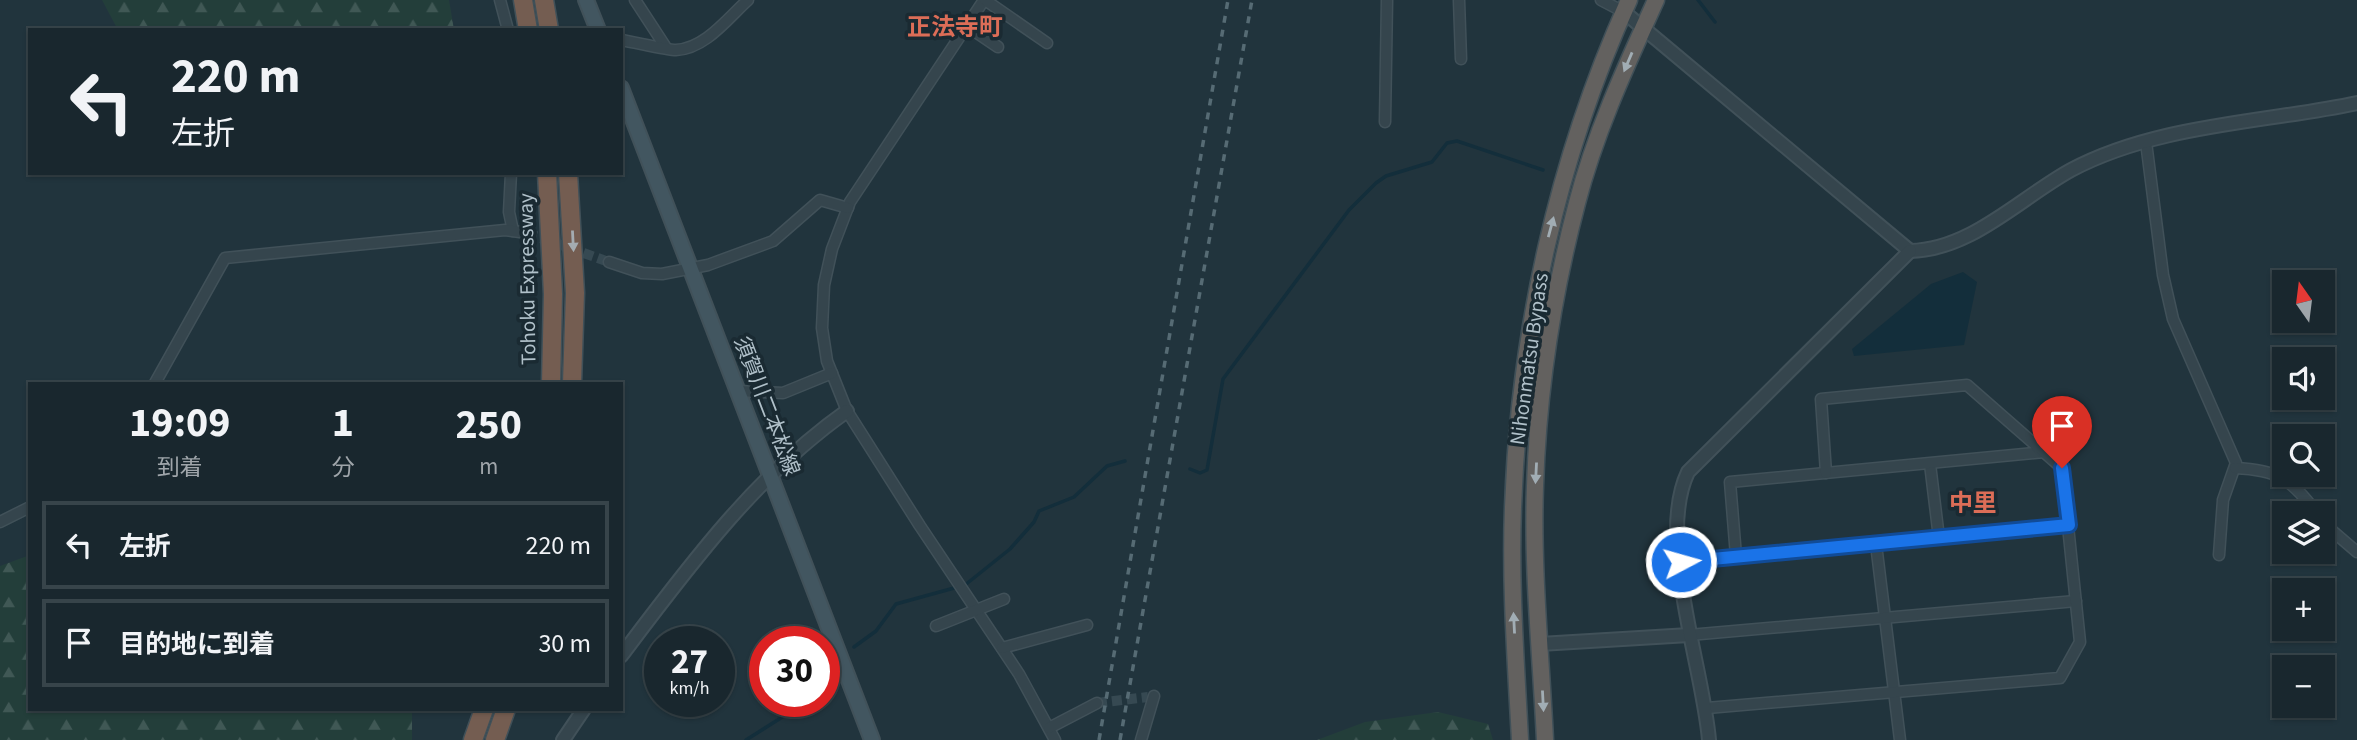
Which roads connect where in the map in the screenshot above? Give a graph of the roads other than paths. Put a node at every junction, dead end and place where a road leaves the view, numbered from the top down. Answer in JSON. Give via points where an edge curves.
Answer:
{"nodes":[{"id":1,"x":500,"y":0,"type":"edge"},
{"id":2,"x":523,"y":0,"type":"edge"},
{"id":3,"x":544,"y":0,"type":"edge"},
{"id":4,"x":586,"y":0,"type":"edge"},
{"id":5,"x":635,"y":0,"type":"edge"},
{"id":6,"x":748,"y":0,"type":"edge"},
{"id":7,"x":984,"y":0,"type":"edge"},
{"id":8,"x":1387,"y":0,"type":"edge"},
{"id":9,"x":1459,"y":0,"type":"edge"},
{"id":10,"x":1601,"y":0,"type":"edge"},
{"id":11,"x":1656,"y":0,"type":"edge"},
{"id":12,"x":1627,"y":6,"type":"edge"},
{"id":13,"x":967,"y":26,"type":"junction"},
{"id":14,"x":1644,"y":26,"type":"junction"},
{"id":15,"x":507,"y":28,"type":"edge"},
{"id":16,"x":528,"y":28,"type":"edge"},
{"id":17,"x":549,"y":28,"type":"edge"},
{"id":18,"x":597,"y":28,"type":"edge"},
{"id":19,"x":623,"y":40,"type":"edge"},
{"id":20,"x":1047,"y":43,"type":"dead end"},
{"id":21,"x":665,"y":46,"type":"junction"},
{"id":22,"x":998,"y":47,"type":"dead end"},
{"id":23,"x":1461,"y":59,"type":"dead end"},
{"id":24,"x":623,"y":93,"type":"edge"},
{"id":25,"x":2357,"y":103,"type":"edge"},
{"id":26,"x":1385,"y":122,"type":"dead end"},
{"id":27,"x":2146,"y":142,"type":"junction"},
{"id":28,"x":512,"y":175,"type":"edge"},
{"id":29,"x":547,"y":175,"type":"edge"},
{"id":30,"x":568,"y":175,"type":"edge"},
{"id":31,"x":848,"y":208,"type":"junction"},
{"id":32,"x":513,"y":231,"type":"junction"},
{"id":33,"x":527,"y":233,"type":"tunnel mouth"},
{"id":34,"x":1910,"y":251,"type":"junction"},
{"id":35,"x":608,"y":262,"type":"tunnel mouth"},
{"id":36,"x":692,"y":269,"type":"junction"},
{"id":37,"x":832,"y":373,"type":"junction"},
{"id":38,"x":156,"y":382,"type":"edge"},
{"id":39,"x":551,"y":382,"type":"edge"},
{"id":40,"x":572,"y":382,"type":"edge"},
{"id":41,"x":738,"y":391,"type":"junction"},
{"id":42,"x":848,"y":411,"type":"junction"},
{"id":43,"x":2045,"y":453,"type":"junction"},
{"id":44,"x":1930,"y":464,"type":"junction"},
{"id":45,"x":2235,"y":468,"type":"junction"},
{"id":46,"x":770,"y":472,"type":"junction"},
{"id":47,"x":1826,"y":473,"type":"junction"},
{"id":48,"x":2305,"y":501,"type":"edge"},
{"id":49,"x":28,"y":508,"type":"edge"},
{"id":50,"x":0,"y":522,"type":"edge"},
{"id":51,"x":2069,"y":525,"type":"junction"},
{"id":52,"x":2335,"y":533,"type":"edge"},
{"id":53,"x":1939,"y":538,"type":"junction"},
{"id":54,"x":1876,"y":544,"type":"junction"},
{"id":55,"x":2357,"y":552,"type":"edge"},
{"id":56,"x":2219,"y":555,"type":"dead end"},
{"id":57,"x":1736,"y":556,"type":"junction"},
{"id":58,"x":1681,"y":562,"type":"junction"},
{"id":59,"x":1004,"y":599,"type":"dead end"},
{"id":60,"x":2076,"y":601,"type":"junction"},
{"id":61,"x":976,"y":609,"type":"junction"},
{"id":62,"x":1885,"y":619,"type":"junction"},
{"id":63,"x":1087,"y":625,"type":"dead end"},
{"id":64,"x":936,"y":626,"type":"dead end"},
{"id":65,"x":1689,"y":635,"type":"junction"},
{"id":66,"x":1540,"y":644,"type":"junction"},
{"id":67,"x":1002,"y":648,"type":"junction"},
{"id":68,"x":623,"y":654,"type":"edge"},
{"id":69,"x":1893,"y":692,"type":"junction"},
{"id":70,"x":1154,"y":696,"type":"dead end"},
{"id":71,"x":1097,"y":703,"type":"tunnel mouth"},
{"id":72,"x":1707,"y":708,"type":"junction"},
{"id":73,"x":483,"y":711,"type":"edge"},
{"id":74,"x":505,"y":711,"type":"edge"},
{"id":75,"x":583,"y":711,"type":"edge"},
{"id":76,"x":1049,"y":728,"type":"junction"},
{"id":77,"x":473,"y":740,"type":"edge"},
{"id":78,"x":495,"y":740,"type":"edge"},
{"id":79,"x":563,"y":740,"type":"edge"},
{"id":80,"x":872,"y":740,"type":"edge"},
{"id":81,"x":1055,"y":740,"type":"edge"},
{"id":82,"x":1142,"y":740,"type":"edge"},
{"id":83,"x":1520,"y":740,"type":"edge"},
{"id":84,"x":1545,"y":740,"type":"edge"},
{"id":85,"x":1709,"y":740,"type":"edge"},
{"id":86,"x":1900,"y":740,"type":"edge"}],
"edges":[{"from":1,"to":15,"type":"street"},
{"from":2,"to":16,"type":"highway"},
{"from":3,"to":17,"type":"highway"},
{"from":4,"to":18,"type":"main road"},
{"from":5,"to":21,"type":"street"},
{"from":6,"to":21,"type":"street","via":[[697,44],[673,50]]},
{"from":7,"to":13,"type":"street"},
{"from":7,"to":20,"type":"street"},
{"from":8,"to":26,"type":"street"},
{"from":9,"to":23,"type":"street"},
{"from":10,"to":12,"type":"street"},
{"from":11,"to":14,"type":"highway","name":"Nihonmatsu Bypass"},
{"from":12,"to":14,"type":"street"},
{"from":83,"to":12,"type":"highway","name":"Nihonmatsu Bypass","one_way":true,"via":[[1513,509],[1529,338],[1551,227],[1573,148]]},
{"from":13,"to":22,"type":"street"},
{"from":13,"to":31,"type":"street","via":[[866,174]]},
{"from":14,"to":34,"type":"street"},
{"from":14,"to":66,"type":"highway","name":"Nihonmatsu Bypass","one_way":true,"via":[[1584,179],[1556,298],[1535,476]]},
{"from":19,"to":21,"type":"street"},
{"from":24,"to":36,"type":"main road","name":"須賀川二本松線"},
{"from":25,"to":27,"type":"street"},
{"from":27,"to":34,"type":"street","via":[[2070,171],[1944,246]]},
{"from":27,"to":45,"type":"street","via":[[2162,275],[2173,319],[2230,446]]},
{"from":28,"to":32,"type":"street","via":[[509,212]]},
{"from":29,"to":39,"type":"highway","name":"Tohoku Expressway","via":[[553,294]]},
{"from":30,"to":40,"type":"highway","name":"Tohoku Expressway","one_way":true,"via":[[575,293]]},
{"from":31,"to":36,"type":"street","via":[[820,200],[774,241]]},
{"from":31,"to":37,"type":"street","via":[[824,285],[822,328]]},
{"from":32,"to":33,"type":"street"},
{"from":32,"to":38,"type":"street","via":[[225,258]]},
{"from":34,"to":58,"type":"street","via":[[1688,472],[1678,503]]},
{"from":35,"to":36,"type":"street","via":[[642,273]]},
{"from":36,"to":41,"type":"main road","name":"須賀川二本松線"},
{"from":37,"to":41,"type":"street","via":[[783,393]]},
{"from":37,"to":42,"type":"street"},
{"from":41,"to":46,"type":"main road","name":"須賀川二本松線"},
{"from":42,"to":46,"type":"street"},
{"from":42,"to":61,"type":"street"},
{"from":43,"to":44,"type":"street"},
{"from":43,"to":47,"type":"street","via":[[1967,385],[1901,391],[1821,399]]},
{"from":43,"to":51,"type":"street","via":[[2062,468]]},
{"from":44,"to":47,"type":"street"},
{"from":44,"to":53,"type":"street"},
{"from":45,"to":48,"type":"street","via":[[2278,474]]},
{"from":45,"to":56,"type":"street","via":[[2223,500]]},
{"from":46,"to":68,"type":"street"},
{"from":46,"to":80,"type":"main road","name":"須賀川二本松線"},
{"from":47,"to":57,"type":"street","via":[[1730,482]]},
{"from":49,"to":50,"type":"street"},
{"from":51,"to":53,"type":"street"},
{"from":51,"to":60,"type":"street"},
{"from":52,"to":55,"type":"street"},
{"from":53,"to":54,"type":"street"},
{"from":54,"to":57,"type":"street"},
{"from":54,"to":62,"type":"street"},
{"from":57,"to":58,"type":"street"},
{"from":58,"to":65,"type":"street"},
{"from":59,"to":61,"type":"street"},
{"from":60,"to":62,"type":"street"},
{"from":60,"to":69,"type":"street","via":[[2080,642],[2060,678]]},
{"from":61,"to":64,"type":"street"},
{"from":61,"to":67,"type":"street"},
{"from":62,"to":65,"type":"street"},
{"from":62,"to":69,"type":"street"},
{"from":63,"to":67,"type":"street"},
{"from":65,"to":66,"type":"street"},
{"from":65,"to":72,"type":"street"},
{"from":66,"to":84,"type":"highway","name":"Nihonmatsu Bypass","one_way":true},
{"from":67,"to":76,"type":"street"},
{"from":69,"to":72,"type":"street"},
{"from":69,"to":86,"type":"street"},
{"from":70,"to":82,"type":"street"},
{"from":71,"to":76,"type":"street"},
{"from":72,"to":85,"type":"street"},
{"from":73,"to":77,"type":"highway"},
{"from":74,"to":78,"type":"highway"},
{"from":75,"to":79,"type":"street"},
{"from":76,"to":81,"type":"street"}]}
